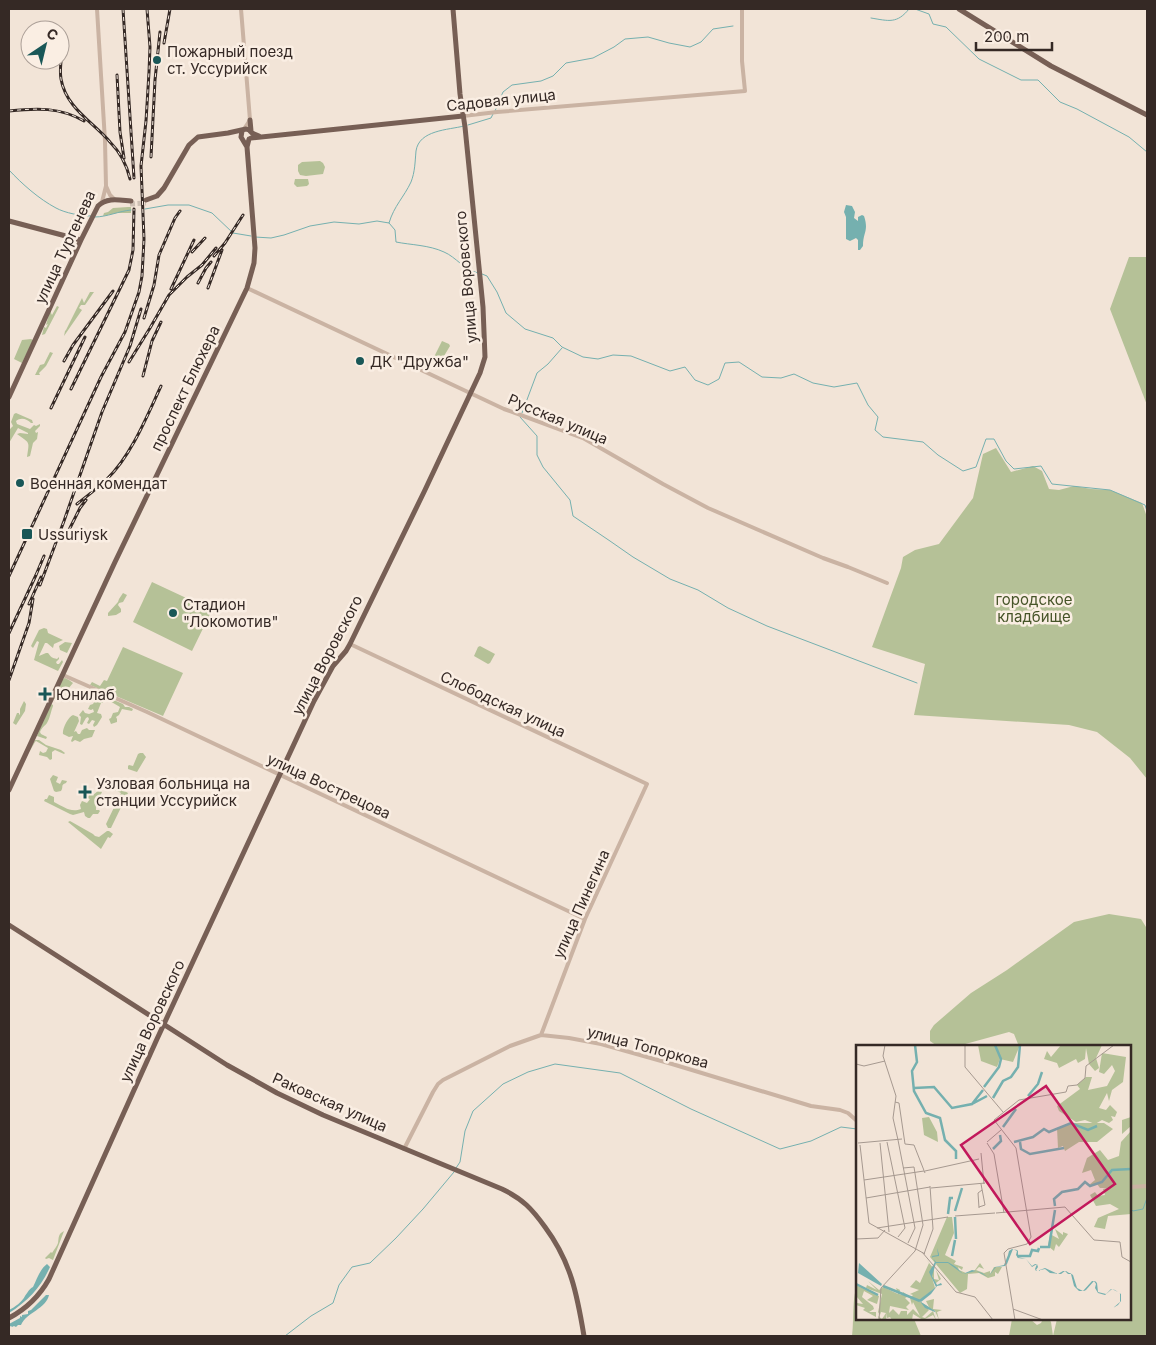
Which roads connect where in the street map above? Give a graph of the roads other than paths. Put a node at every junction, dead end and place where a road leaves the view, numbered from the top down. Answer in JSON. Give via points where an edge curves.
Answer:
{"nodes":[{"id":1,"x":97,"y":9,"type":"edge"},
{"id":2,"x":241,"y":9,"type":"edge"},
{"id":3,"x":453,"y":9,"type":"edge"},
{"id":4,"x":742,"y":9,"type":"edge"},
{"id":5,"x":959,"y":9,"type":"edge"},
{"id":6,"x":1147,"y":115,"type":"edge"},
{"id":7,"x":250,"y":120,"type":"joint"},
{"id":8,"x":464,"y":122,"type":"junction"},
{"id":9,"x":246,"y":135,"type":"junction"},
{"id":10,"x":106,"y":186,"type":"junction"},
{"id":11,"x":114,"y":200,"type":"junction"},
{"id":12,"x":130,"y":202,"type":"tunnel mouth"},
{"id":13,"x":146,"y":202,"type":"tunnel mouth"},
{"id":14,"x":100,"y":204,"type":"junction"},
{"id":15,"x":9,"y":221,"type":"edge"},
{"id":16,"x":81,"y":240,"type":"junction"},
{"id":17,"x":247,"y":288,"type":"junction"},
{"id":18,"x":472,"y":393,"type":"junction"},
{"id":19,"x":9,"y":397,"type":"edge"},
{"id":20,"x":887,"y":583,"type":"dead end"},
{"id":21,"x":350,"y":644,"type":"junction"},
{"id":22,"x":63,"y":675,"type":"junction"},
{"id":23,"x":280,"y":775,"type":"junction"},
{"id":24,"x":647,"y":784,"type":"joint"},
{"id":25,"x":9,"y":790,"type":"edge"},
{"id":26,"x":585,"y":919,"type":"junction"},
{"id":27,"x":9,"y":924,"type":"edge"},
{"id":28,"x":164,"y":1024,"type":"junction"},
{"id":29,"x":541,"y":1035,"type":"junction"},
{"id":30,"x":856,"y":1120,"type":"edge"},
{"id":31,"x":404,"y":1149,"type":"junction"},
{"id":32,"x":1147,"y":1186,"type":"edge"},
{"id":33,"x":1131,"y":1187,"type":"edge"},
{"id":34,"x":9,"y":1318,"type":"edge"},
{"id":35,"x":584,"y":1336,"type":"edge"}],
"edges":[{"from":1,"to":10,"type":"street","name":"улица Тургенева"},
{"from":2,"to":7,"type":"street"},
{"from":3,"to":8,"type":"main road","name":"улица Воровского"},
{"from":4,"to":8,"type":"street","name":"Садовая улица","via":[[745,91],[495,112]]},
{"from":5,"to":6,"type":"main road","via":[[1051,66]]},
{"from":7,"to":9,"type":"main road"},
{"from":8,"to":9,"type":"main road","name":"Садовая улица"},
{"from":8,"to":18,"type":"main road","name":"улица Воровского","via":[[485,357]]},
{"from":9,"to":13,"type":"main road","via":[[228,133],[194,139],[168,183],[157,196]]},
{"from":9,"to":17,"type":"main road","name":"проспект Блюхера","via":[[255,241],[254,263]]},
{"from":10,"to":11,"type":"street"},
{"from":10,"to":14,"type":"street","name":"улица Тургенева"},
{"from":11,"to":12,"type":"main road"},
{"from":11,"to":14,"type":"main road"},
{"from":14,"to":16,"type":"main road","name":"улица Тургенева"},
{"from":15,"to":16,"type":"main road"},
{"from":16,"to":19,"type":"main road","name":"улица Тургенева"},
{"from":17,"to":18,"type":"street","name":"Русская улица"},
{"from":17,"to":22,"type":"main road","name":"проспект Блюхера"},
{"from":18,"to":20,"type":"street","name":"Русская улица","via":[[582,438],[708,508]]},
{"from":18,"to":21,"type":"main road","name":"улица Воровского"},
{"from":21,"to":23,"type":"main road","name":"улица Воровского","via":[[329,672]]},
{"from":21,"to":24,"type":"street","name":"Слободская улица"},
{"from":22,"to":23,"type":"street","name":"улица Вострецова"},
{"from":22,"to":25,"type":"main road","name":"проспект Блюхера"},
{"from":23,"to":26,"type":"street","name":"улица Вострецова"},
{"from":23,"to":28,"type":"main road","name":"улица Воровского"},
{"from":24,"to":26,"type":"street","name":"улица Пинегина"},
{"from":26,"to":29,"type":"street","name":"улица Пинегина"},
{"from":27,"to":28,"type":"main road","name":"Раковская улица"},
{"from":28,"to":31,"type":"main road","name":"Раковская улица","via":[[276,1093]]},
{"from":28,"to":34,"type":"main road","name":"улица Воровского","via":[[45,1286],[24,1309]]},
{"from":29,"to":30,"type":"street","name":"улица Топоркова","via":[[619,1049],[811,1106],[840,1110]]},
{"from":29,"to":31,"type":"street","name":"улица Топоркова","via":[[510,1046],[438,1084]]},
{"from":31,"to":35,"type":"main road","name":"Раковская улица","via":[[502,1189],[524,1202],[557,1243],[568,1267]]},
{"from":32,"to":33,"type":"street"}]}
